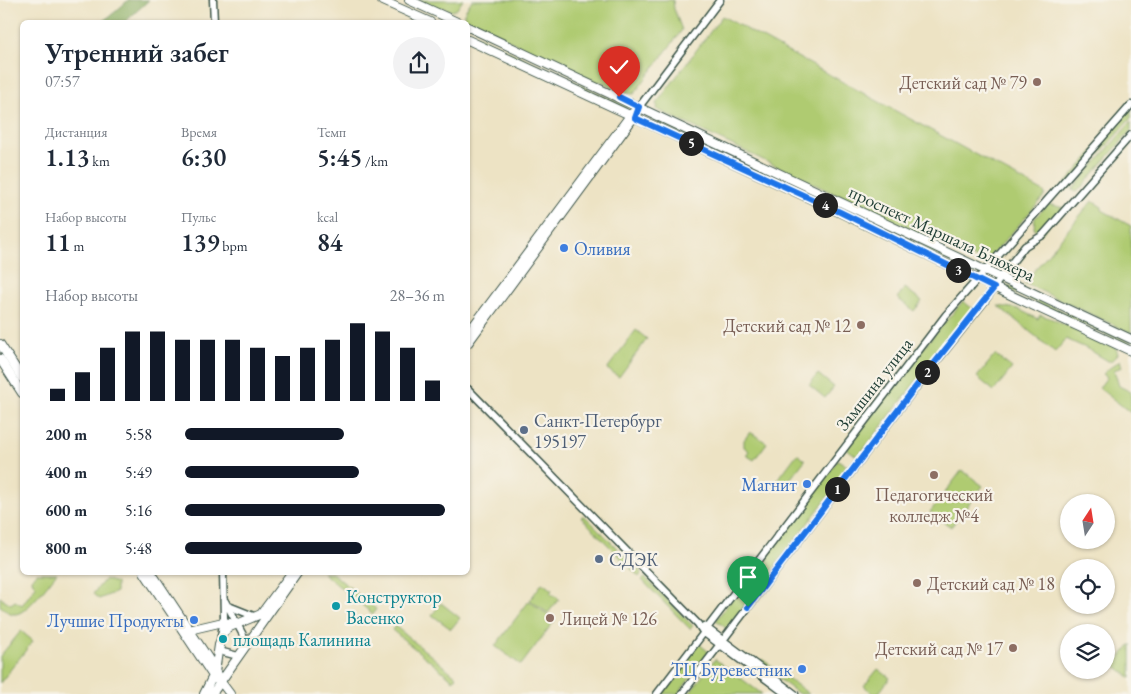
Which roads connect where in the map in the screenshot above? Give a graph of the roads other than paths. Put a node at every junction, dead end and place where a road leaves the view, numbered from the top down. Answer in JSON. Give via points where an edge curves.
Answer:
{"nodes":[{"id":1,"x":213,"y":0,"type":"edge"},
{"id":2,"x":381,"y":0,"type":"edge"},
{"id":3,"x":409,"y":0,"type":"edge"},
{"id":4,"x":720,"y":0,"type":"edge"},
{"id":5,"x":214,"y":20,"type":"edge"},
{"id":6,"x":426,"y":20,"type":"edge"},
{"id":7,"x":453,"y":20,"type":"edge"},
{"id":8,"x":470,"y":28,"type":"edge"},
{"id":9,"x":470,"y":41,"type":"edge"},
{"id":10,"x":1131,"y":104,"type":"edge"},
{"id":11,"x":639,"y":107,"type":"junction"},
{"id":12,"x":632,"y":116,"type":"junction"},
{"id":13,"x":1131,"y":135,"type":"edge"},
{"id":14,"x":985,"y":270,"type":"junction"},
{"id":15,"x":1000,"y":278,"type":"junction"},
{"id":16,"x":978,"y":280,"type":"junction"},
{"id":17,"x":994,"y":288,"type":"junction"},
{"id":18,"x":470,"y":330,"type":"edge"},
{"id":19,"x":470,"y":339,"type":"edge"},
{"id":20,"x":1131,"y":339,"type":"edge"},
{"id":21,"x":0,"y":344,"type":"edge"},
{"id":22,"x":1131,"y":351,"type":"edge"},
{"id":23,"x":0,"y":359,"type":"edge"},
{"id":24,"x":20,"y":375,"type":"edge"},
{"id":25,"x":20,"y":390,"type":"edge"},
{"id":26,"x":470,"y":391,"type":"edge"},
{"id":27,"x":146,"y":575,"type":"edge"},
{"id":28,"x":153,"y":575,"type":"edge"},
{"id":29,"x":223,"y":575,"type":"edge"},
{"id":30,"x":290,"y":575,"type":"edge"},
{"id":31,"x":296,"y":575,"type":"edge"},
{"id":32,"x":225,"y":603,"type":"junction"},
{"id":33,"x":256,"y":617,"type":"junction"},
{"id":34,"x":223,"y":622,"type":"junction"},
{"id":35,"x":237,"y":624,"type":"junction"},
{"id":36,"x":189,"y":630,"type":"junction"},
{"id":37,"x":705,"y":630,"type":"junction"},
{"id":38,"x":219,"y":642,"type":"junction"},
{"id":39,"x":722,"y":642,"type":"junction"},
{"id":40,"x":241,"y":652,"type":"junction"},
{"id":41,"x":213,"y":674,"type":"junction"},
{"id":42,"x":221,"y":682,"type":"junction"},
{"id":43,"x":204,"y":694,"type":"edge"},
{"id":44,"x":212,"y":694,"type":"edge"},
{"id":45,"x":230,"y":694,"type":"edge"},
{"id":46,"x":657,"y":694,"type":"edge"},
{"id":47,"x":682,"y":694,"type":"edge"},
{"id":48,"x":786,"y":694,"type":"edge"},
{"id":49,"x":795,"y":694,"type":"edge"}],
"edges":[{"from":1,"to":5,"type":"street"},
{"from":2,"to":6,"type":"main road"},
{"from":3,"to":7,"type":"main road"},
{"from":4,"to":11,"type":"street"},
{"from":8,"to":11,"type":"main road","name":"проспект Маршала Блюхера"},
{"from":9,"to":12,"type":"main road","name":"проспект Маршала Блюхера"},
{"from":10,"to":14,"type":"street","name":"Замшина улица"},
{"from":11,"to":12,"type":"main road"},
{"from":11,"to":14,"type":"main road","name":"проспект Маршала Блюхера"},
{"from":12,"to":16,"type":"main road","name":"проспект Маршала Блюхера"},
{"from":12,"to":18,"type":"main road"},
{"from":12,"to":19,"type":"main road"},
{"from":13,"to":15,"type":"street","name":"Замшина улица","via":[[1043,235],[1025,246]]},
{"from":14,"to":15,"type":"main road","name":"проспект Маршала Блюхера"},
{"from":14,"to":16,"type":"street","name":"Замшина улица"},
{"from":15,"to":17,"type":"street","name":"Замшина улица"},
{"from":15,"to":20,"type":"main road","name":"проспект Маршала Блюхера"},
{"from":16,"to":17,"type":"main road","name":"проспект Маршала Блюхера"},
{"from":16,"to":37,"type":"street","name":"Замшина улица","via":[[920,348]]},
{"from":17,"to":22,"type":"main road","name":"проспект Маршала Блюхера"},
{"from":17,"to":39,"type":"street","name":"Замшина улица"},
{"from":21,"to":24,"type":"main road"},
{"from":23,"to":25,"type":"main road"},
{"from":26,"to":37,"type":"street"},
{"from":27,"to":41,"type":"main road"},
{"from":28,"to":36,"type":"main road"},
{"from":29,"to":32,"type":"street"},
{"from":30,"to":33,"type":"main road"},
{"from":31,"to":40,"type":"main road"},
{"from":32,"to":33,"type":"street"},
{"from":32,"to":34,"type":"street"},
{"from":32,"to":35,"type":"street"},
{"from":33,"to":35,"type":"main road"},
{"from":34,"to":35,"type":"main road"},
{"from":34,"to":36,"type":"main road"},
{"from":34,"to":38,"type":"street"},
{"from":35,"to":38,"type":"main road","via":[[226,630]]},
{"from":35,"to":40,"type":"street","via":[[243,635]]},
{"from":36,"to":41,"type":"main road"},
{"from":37,"to":39,"type":"street"},
{"from":37,"to":46,"type":"street","name":"Замшина улица"},
{"from":38,"to":40,"type":"street","via":[[223,652]]},
{"from":38,"to":41,"type":"main road"},
{"from":39,"to":47,"type":"street","name":"Замшина улица"},
{"from":39,"to":48,"type":"street"},
{"from":39,"to":49,"type":"street"},
{"from":40,"to":42,"type":"main road"},
{"from":41,"to":42,"type":"main road"},
{"from":41,"to":43,"type":"main road"},
{"from":42,"to":44,"type":"main road"},
{"from":42,"to":45,"type":"main road"}]}
